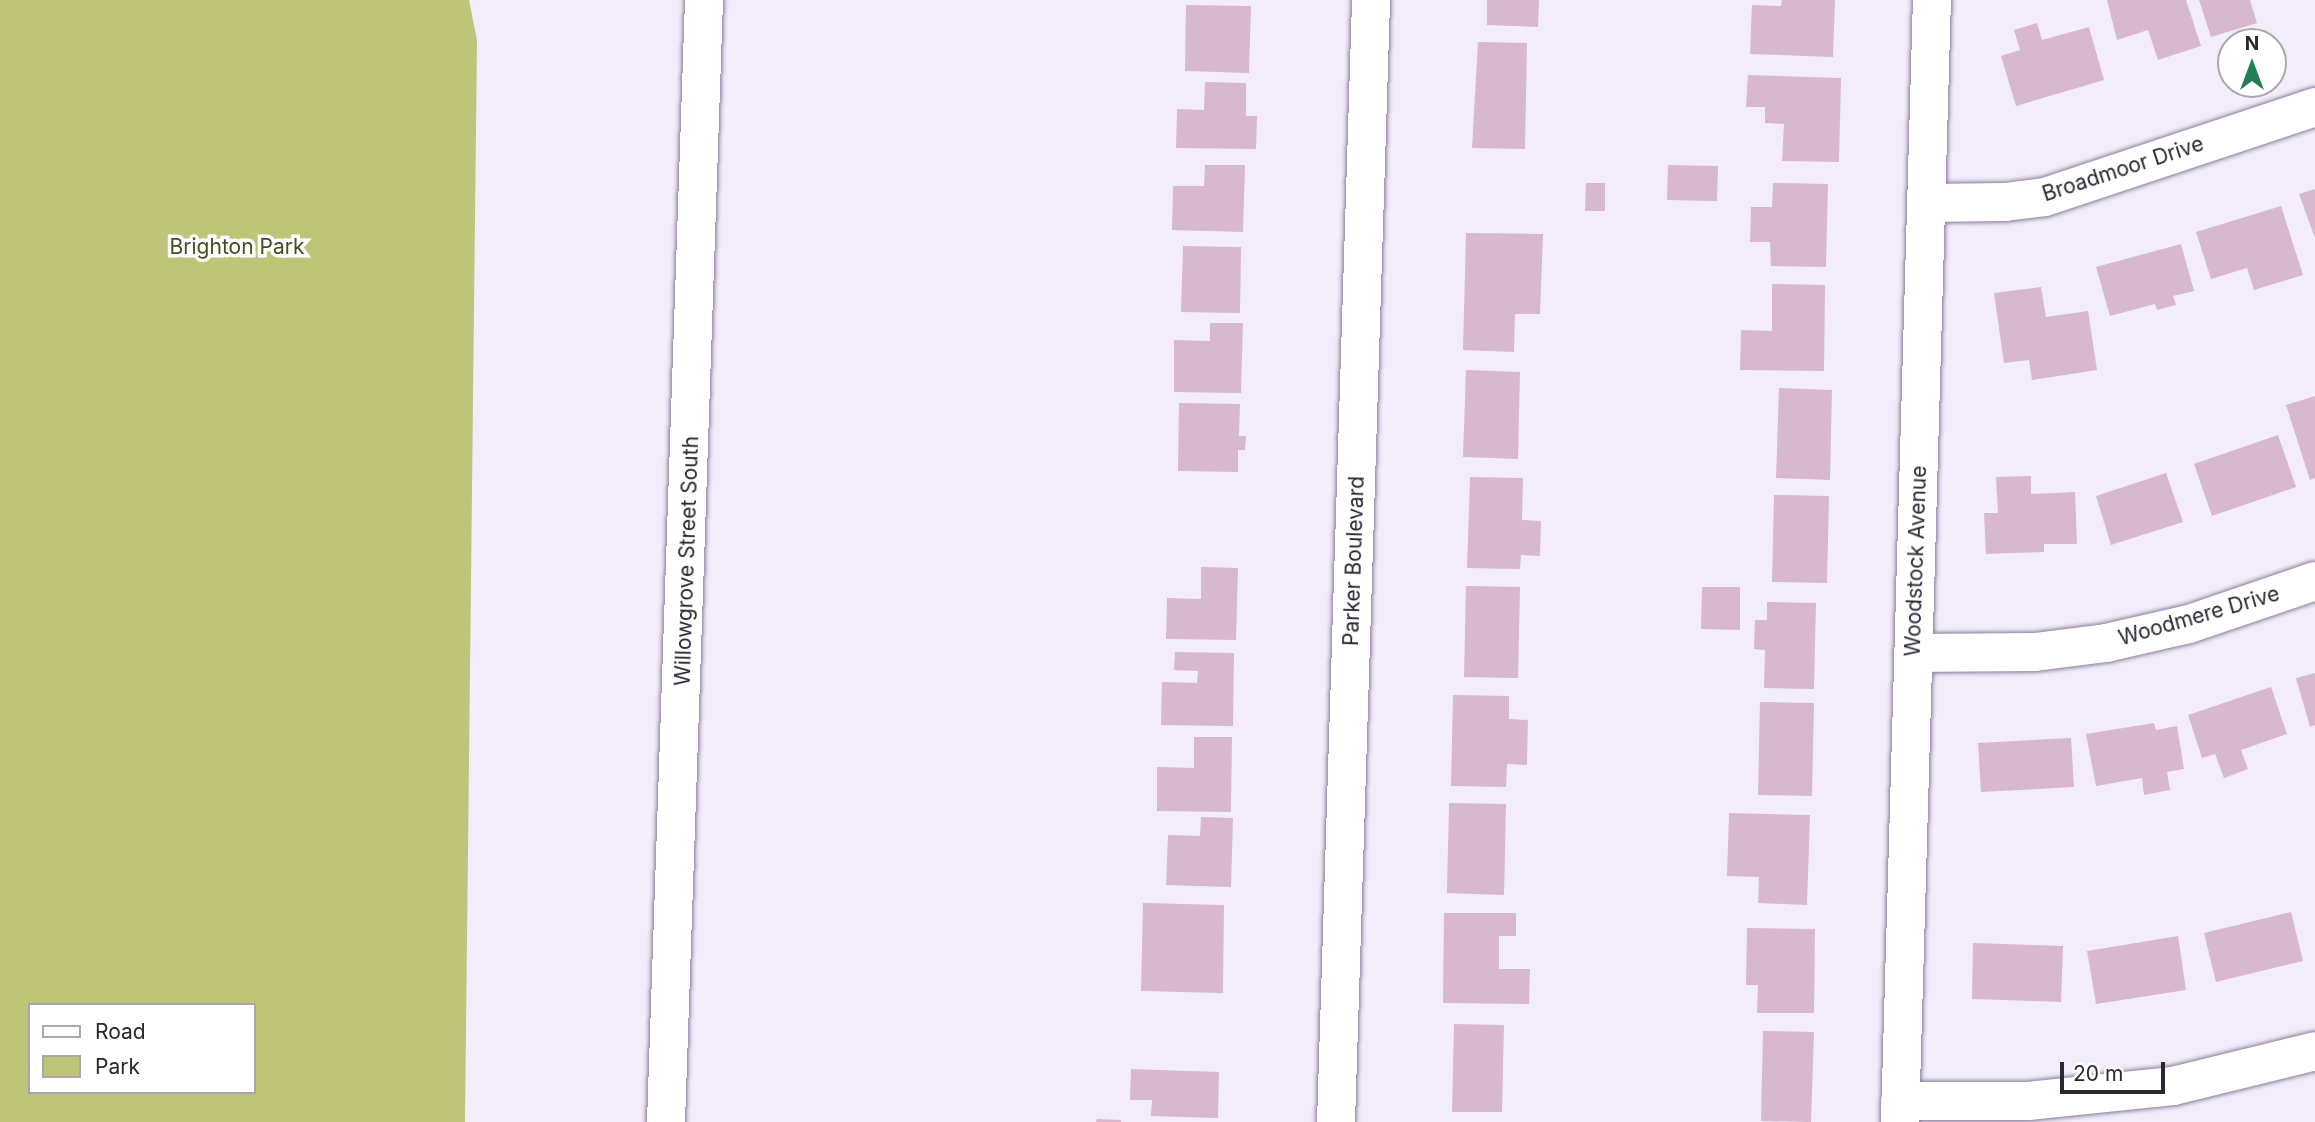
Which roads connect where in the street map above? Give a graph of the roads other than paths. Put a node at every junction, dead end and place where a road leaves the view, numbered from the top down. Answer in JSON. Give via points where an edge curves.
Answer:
{"nodes":[{"id":1,"x":704,"y":0,"type":"edge"},
{"id":2,"x":1371,"y":0,"type":"edge"},
{"id":3,"x":1932,"y":0,"type":"edge"},
{"id":4,"x":2315,"y":107,"type":"edge"},
{"id":5,"x":1926,"y":203,"type":"junction"},
{"id":6,"x":2315,"y":581,"type":"edge"},
{"id":7,"x":1913,"y":653,"type":"junction"},
{"id":8,"x":2315,"y":1051,"type":"edge"},
{"id":9,"x":1900,"y":1111,"type":"edge"},
{"id":10,"x":666,"y":1122,"type":"edge"},
{"id":11,"x":1336,"y":1122,"type":"edge"}],
"edges":[{"from":1,"to":10,"type":"street","name":"Willowgrove Street South"},
{"from":2,"to":11,"type":"street","name":"Parker Boulevard"},
{"from":3,"to":5,"type":"street","name":"Woodstock Avenue"},
{"from":4,"to":5,"type":"street","name":"Broadmoor Drive","via":[[2045,197]]},
{"from":5,"to":7,"type":"street","name":"Woodstock Avenue"},
{"from":6,"to":7,"type":"street","name":"Woodmere Drive","via":[[2189,624],[2106,643],[2035,652]]},
{"from":7,"to":9,"type":"street","name":"Woodstock Avenue"},
{"from":8,"to":9,"type":"street","via":[[2173,1086]]}]}
